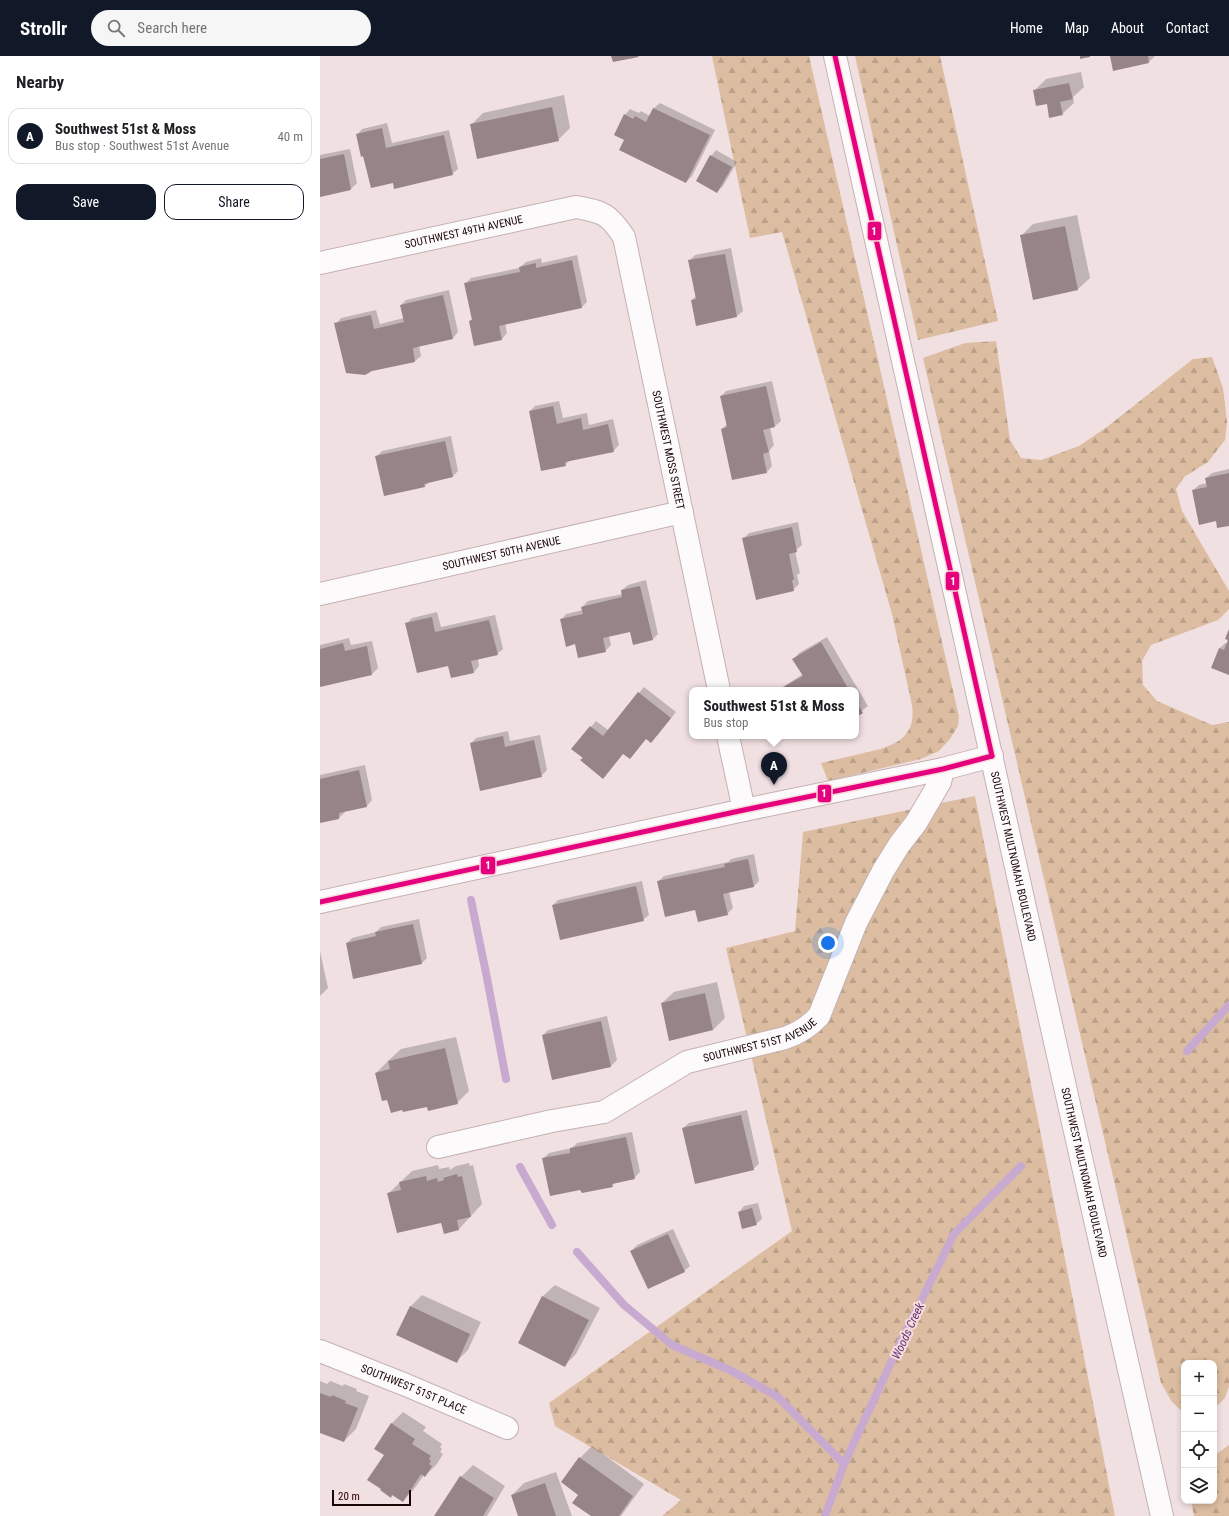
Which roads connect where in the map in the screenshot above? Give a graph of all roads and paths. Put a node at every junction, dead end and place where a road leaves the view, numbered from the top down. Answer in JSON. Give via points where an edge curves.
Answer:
{"nodes":[{"id":1,"x":835,"y":56,"type":"edge"},
{"id":2,"x":607,"y":215,"type":"joint"},
{"id":3,"x":320,"y":263,"type":"edge"},
{"id":4,"x":682,"y":512,"type":"junction"},
{"id":5,"x":320,"y":594,"type":"edge"},
{"id":6,"x":718,"y":687,"type":"edge"},
{"id":7,"x":729,"y":739,"type":"edge"},
{"id":8,"x":992,"y":756,"type":"junction"},
{"id":9,"x":943,"y":769,"type":"junction"},
{"id":10,"x":744,"y":810,"type":"junction"},
{"id":11,"x":320,"y":902,"type":"edge"},
{"id":12,"x":438,"y":1147,"type":"dead end"},
{"id":13,"x":320,"y":1351,"type":"edge"},
{"id":14,"x":507,"y":1428,"type":"dead end"},
{"id":15,"x":1162,"y":1516,"type":"edge"}],
"edges":[{"from":1,"to":8,"type":"street","name":"SOUTHWEST MULTNOMAH BOULEVARD"},
{"from":2,"to":3,"type":"street","name":"SOUTHWEST 49TH AVENUE","via":[[576,207],[556,210]]},
{"from":2,"to":4,"type":"street","name":"SOUTHWEST MOSS STREET","via":[[624,237]]},
{"from":4,"to":5,"type":"street","name":"SOUTHWEST 50TH AVENUE"},
{"from":4,"to":6,"type":"street","name":"SOUTHWEST MOSS STREET"},
{"from":7,"to":10,"type":"street"},
{"from":8,"to":9,"type":"street"},
{"from":8,"to":15,"type":"street","name":"SOUTHWEST MULTNOMAH BOULEVARD"},
{"from":9,"to":10,"type":"street"},
{"from":9,"to":12,"type":"street","name":"SOUTHWEST 51ST AVENUE","via":[[940,782],[883,871],[856,923],[819,1016],[810,1026],[785,1038],[687,1062],[604,1112]]},
{"from":10,"to":11,"type":"street"},
{"from":13,"to":14,"type":"street","name":"SOUTHWEST 51ST PLACE"}]}
